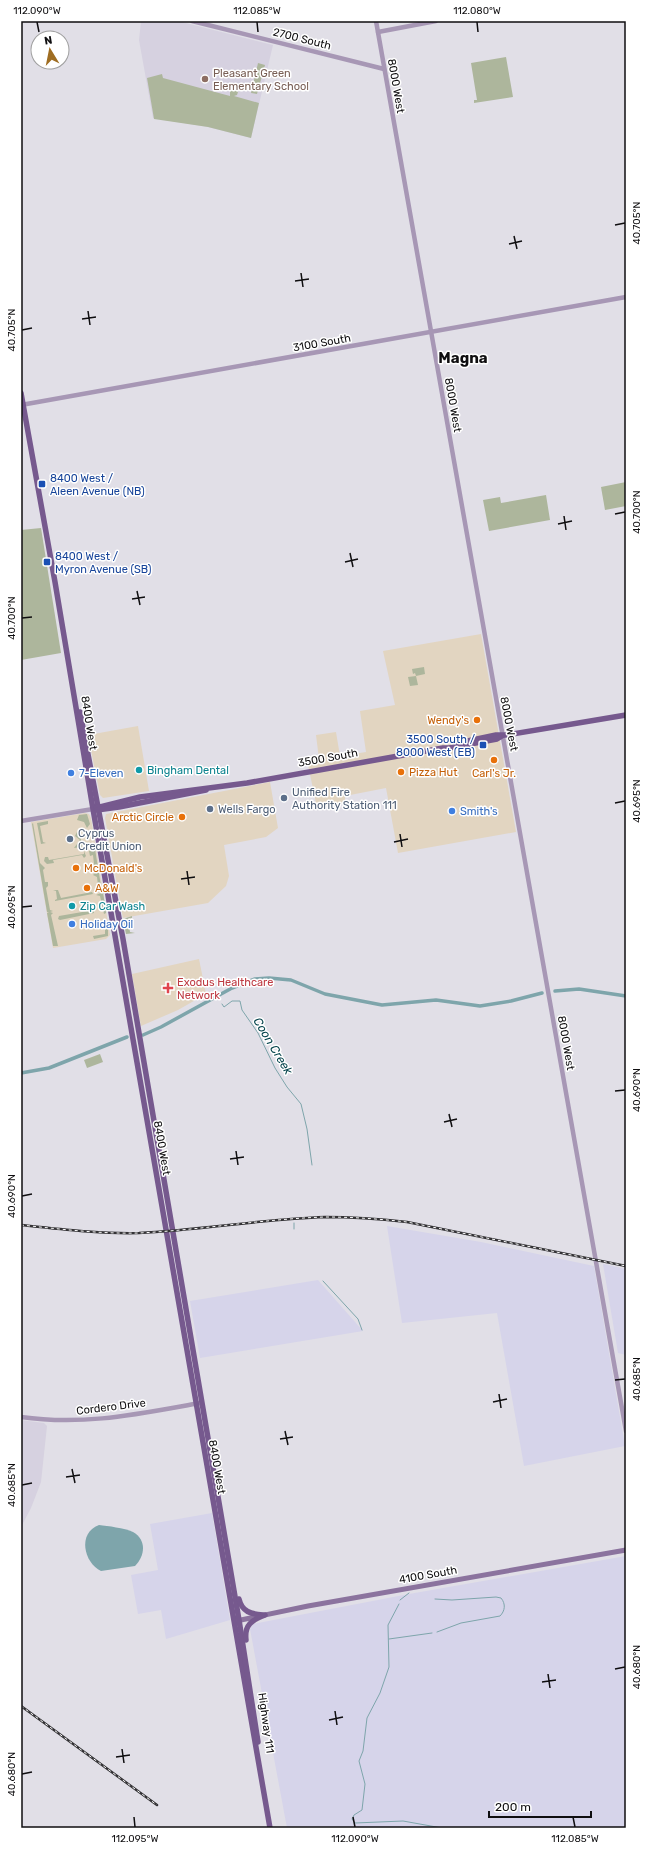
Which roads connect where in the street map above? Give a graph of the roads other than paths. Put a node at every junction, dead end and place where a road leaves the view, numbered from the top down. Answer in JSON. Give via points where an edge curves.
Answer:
{"nodes":[{"id":1,"x":192,"y":21,"type":"edge"},
{"id":2,"x":376,"y":21,"type":"edge"},
{"id":3,"x":436,"y":21,"type":"edge"},
{"id":4,"x":378,"y":32,"type":"junction"},
{"id":5,"x":384,"y":69,"type":"junction"},
{"id":6,"x":626,"y":297,"type":"edge"},
{"id":7,"x":431,"y":332,"type":"junction"},
{"id":8,"x":21,"y":393,"type":"edge"},
{"id":9,"x":22,"y":405,"type":"edge"},
{"id":10,"x":626,"y":715,"type":"edge"},
{"id":11,"x":502,"y":736,"type":"junction"},
{"id":12,"x":97,"y":809,"type":"junction"},
{"id":13,"x":21,"y":820,"type":"edge"},
{"id":14,"x":199,"y":1403,"type":"junction"},
{"id":15,"x":21,"y":1417,"type":"edge"},
{"id":16,"x":626,"y":1431,"type":"edge"},
{"id":17,"x":626,"y":1550,"type":"edge"},
{"id":18,"x":230,"y":1568,"type":"junction"},
{"id":19,"x":265,"y":1615,"type":"junction"},
{"id":20,"x":236,"y":1621,"type":"junction"},
{"id":21,"x":256,"y":1725,"type":"junction"},
{"id":22,"x":270,"y":1828,"type":"edge"},
{"id":23,"x":273,"y":1828,"type":"edge"}],
"edges":[{"from":1,"to":5,"type":"street","name":"2700 South"},
{"from":2,"to":4,"type":"street","name":"8000 West"},
{"from":3,"to":4,"type":"street"},
{"from":4,"to":5,"type":"street","name":"8000 West"},
{"from":5,"to":7,"type":"street","name":"8000 West"},
{"from":6,"to":7,"type":"street","name":"3100 South"},
{"from":7,"to":9,"type":"street","name":"3100 South"},
{"from":7,"to":11,"type":"street","name":"8000 West"},
{"from":8,"to":9,"type":"main road","name":"8400 West"},
{"from":9,"to":12,"type":"main road","name":"8400 West","via":[[72,678],[88,748]]},
{"from":10,"to":11,"type":"main road","name":"3500 South"},
{"from":11,"to":12,"type":"main road","name":"3500 South","via":[[449,748]]},
{"from":11,"to":16,"type":"street","name":"8000 West"},
{"from":12,"to":13,"type":"street","name":"3500 South"},
{"from":12,"to":14,"type":"main road","name":"8400 West"},
{"from":14,"to":15,"type":"street","name":"Cordero Drive","via":[[92,1420],[58,1421]]},
{"from":14,"to":18,"type":"main road","name":"8400 West"},
{"from":14,"to":20,"type":"main road","name":"8400 West"},
{"from":17,"to":19,"type":"main road","name":"4100 South"},
{"from":18,"to":19,"type":"main road","via":[[242,1608],[251,1614]]},
{"from":18,"to":20,"type":"main road","name":"8400 West"},
{"from":19,"to":20,"type":"main road","name":"4100 South"},
{"from":19,"to":21,"type":"main road","via":[[252,1620],[245,1633],[255,1699]]},
{"from":20,"to":21,"type":"main road","name":"Highway 111"},
{"from":20,"to":22,"type":"main road","name":"Highway 111"},
{"from":21,"to":23,"type":"main road","name":"Highway 111"}]}
